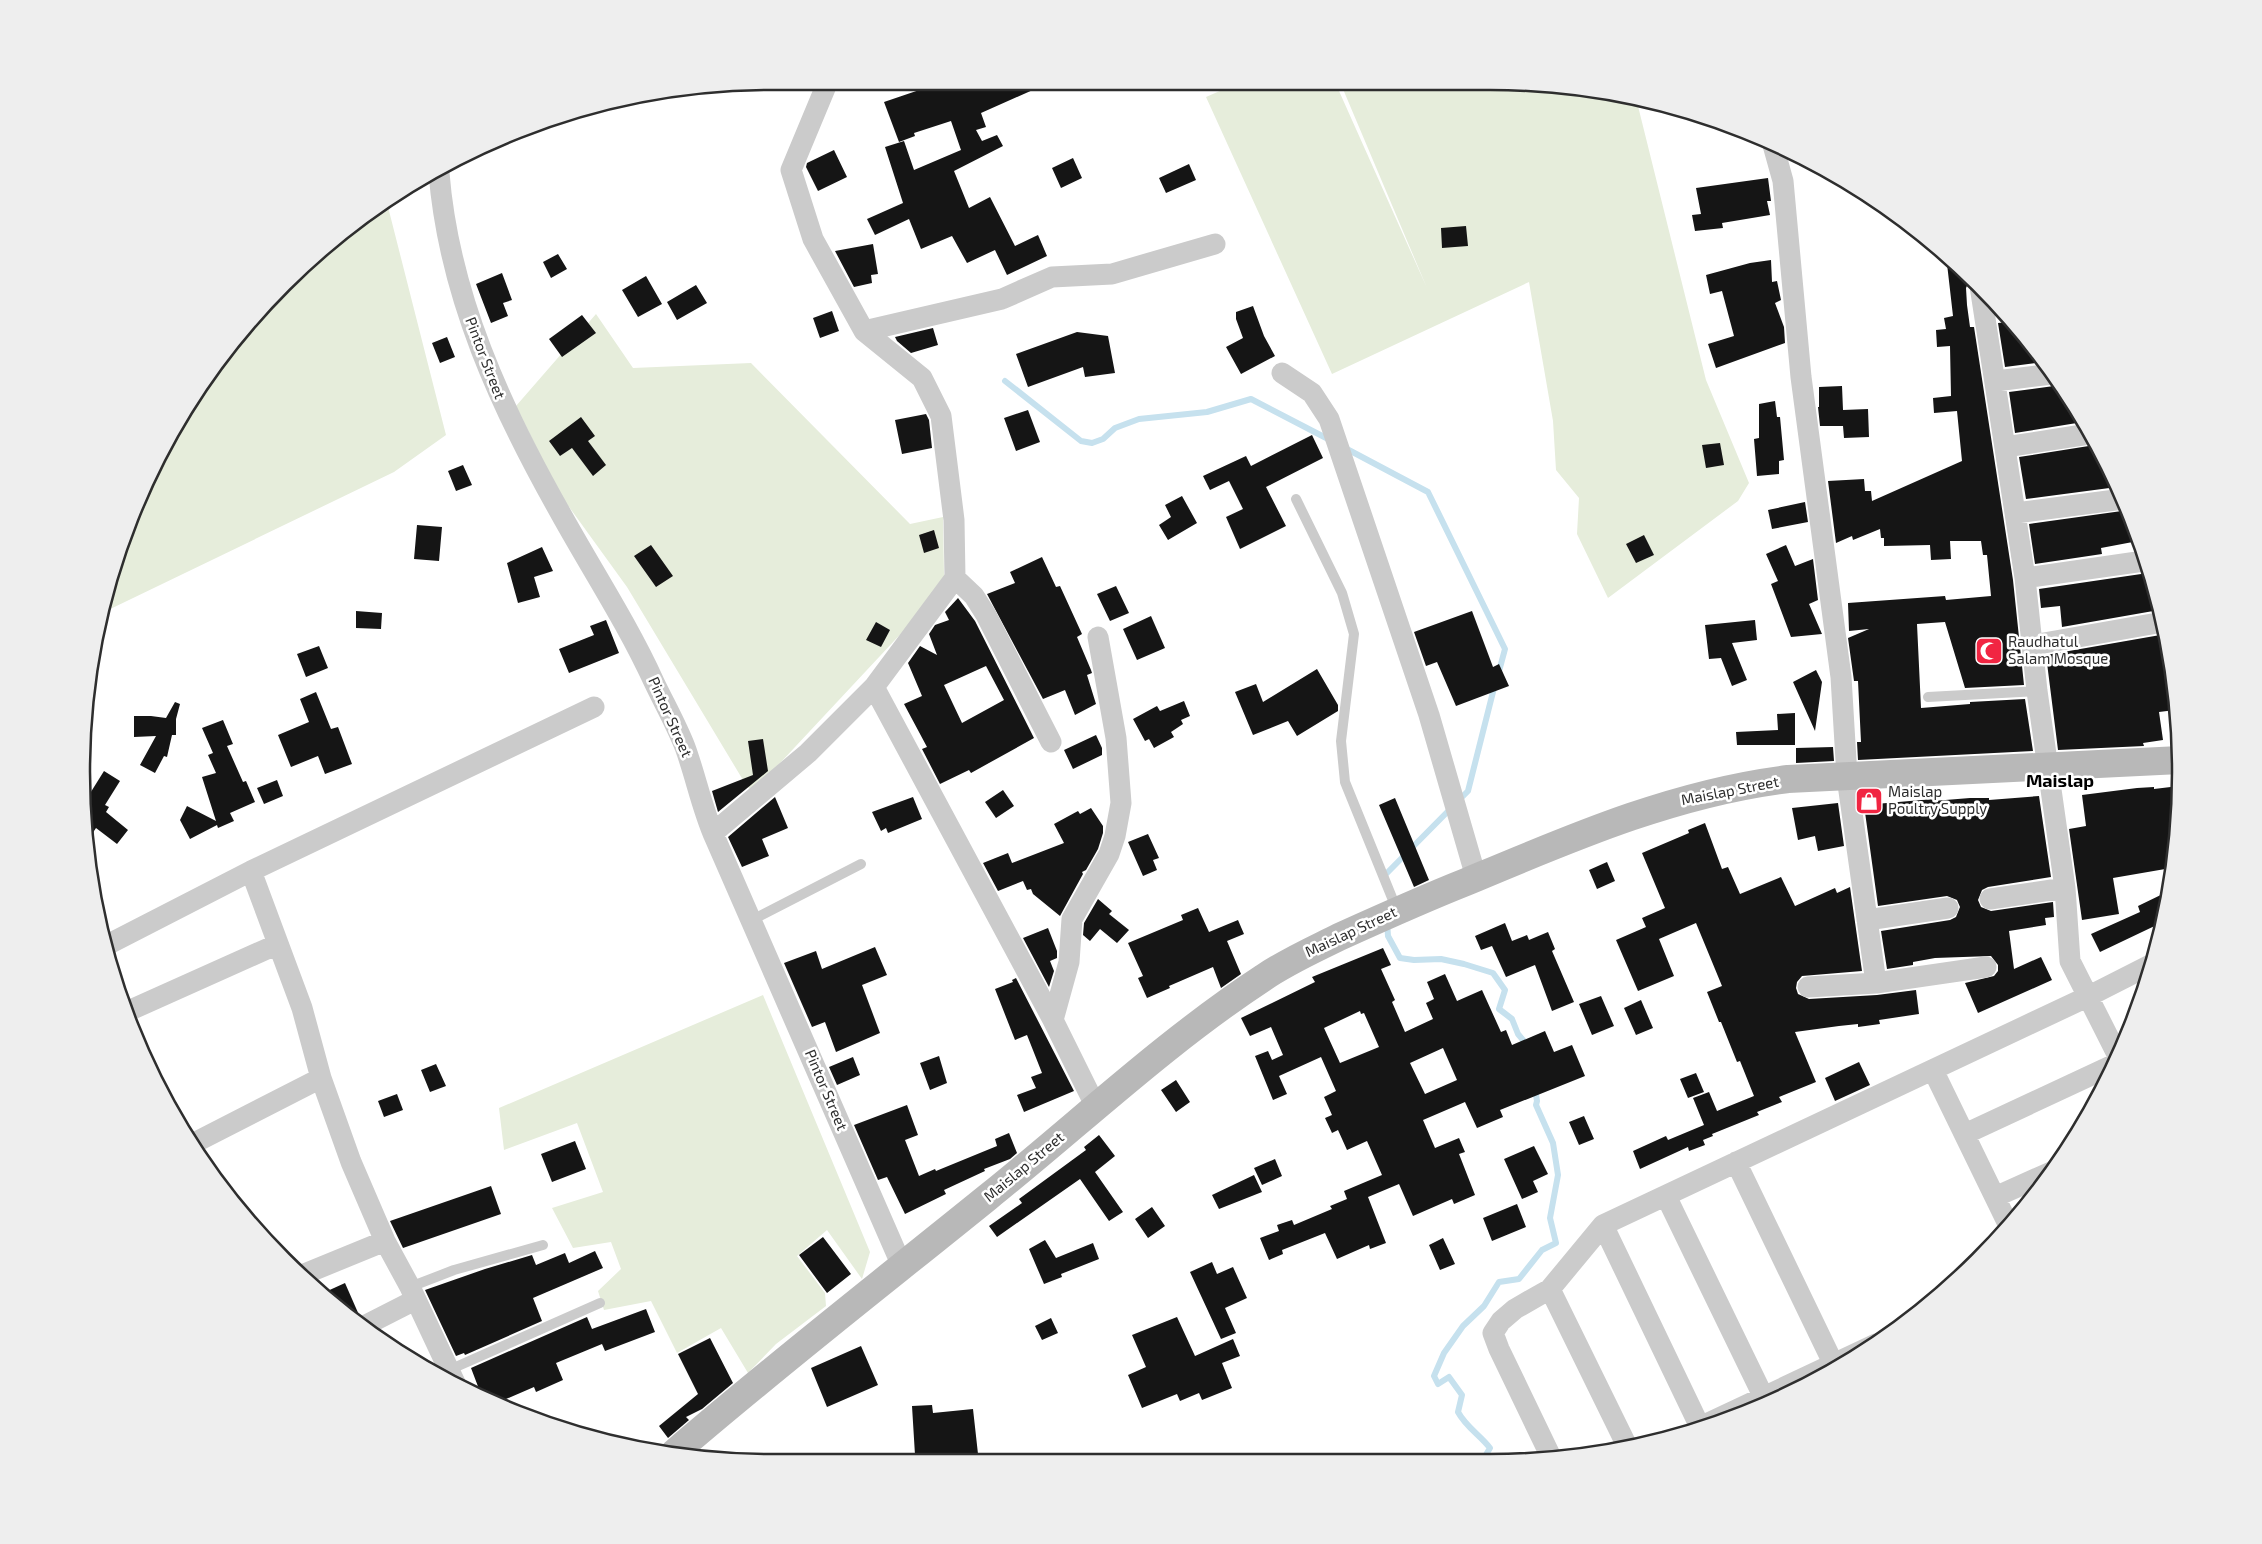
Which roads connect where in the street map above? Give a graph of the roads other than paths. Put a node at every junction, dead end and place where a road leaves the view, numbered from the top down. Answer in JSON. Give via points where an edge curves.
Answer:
{"nodes":[{"id":1,"x":824,"y":90,"type":"edge"},
{"id":2,"x":1775,"y":153,"type":"edge"},
{"id":3,"x":439,"y":177,"type":"edge"},
{"id":4,"x":1215,"y":244,"type":"dead end"},
{"id":5,"x":1986,"y":304,"type":"edge"},
{"id":6,"x":864,"y":331,"type":"junction"},
{"id":7,"x":1282,"y":373,"type":"dead end"},
{"id":8,"x":2044,"y":375,"type":"edge"},
{"id":9,"x":1996,"y":380,"type":"junction"},
{"id":10,"x":2083,"y":435,"type":"edge"},
{"id":11,"x":2005,"y":447,"type":"junction"},
{"id":12,"x":1296,"y":499,"type":"dead end"},
{"id":13,"x":2115,"y":499,"type":"edge"},
{"id":14,"x":2016,"y":512,"type":"junction"},
{"id":15,"x":2139,"y":562,"type":"edge"},
{"id":16,"x":955,"y":578,"type":"junction"},
{"id":17,"x":2025,"y":578,"type":"junction"},
{"id":18,"x":2155,"y":623,"type":"edge"},
{"id":19,"x":1098,"y":637,"type":"dead end"},
{"id":20,"x":2033,"y":645,"type":"junction"},
{"id":21,"x":874,"y":687,"type":"junction"},
{"id":22,"x":2037,"y":691,"type":"junction"},
{"id":23,"x":1928,"y":697,"type":"dead end"},
{"id":24,"x":594,"y":707,"type":"dead end"},
{"id":25,"x":1051,"y":742,"type":"dead end"},
{"id":26,"x":2172,"y":752,"type":"edge"},
{"id":27,"x":2048,"y":767,"type":"junction"},
{"id":28,"x":1847,"y":777,"type":"junction"},
{"id":29,"x":713,"y":834,"type":"junction"},
{"id":30,"x":861,"y":864,"type":"dead end"},
{"id":31,"x":251,"y":871,"type":"junction"},
{"id":32,"x":1476,"y":877,"type":"junction"},
{"id":33,"x":2065,"y":888,"type":"junction"},
{"id":34,"x":1990,"y":899,"type":"dead end"},
{"id":35,"x":1948,"y":908,"type":"dead end"},
{"id":36,"x":1397,"y":910,"type":"junction"},
{"id":37,"x":752,"y":920,"type":"junction"},
{"id":38,"x":1867,"y":920,"type":"junction"},
{"id":39,"x":112,"y":943,"type":"edge"},
{"id":40,"x":278,"y":944,"type":"junction"},
{"id":41,"x":1986,"y":967,"type":"dead end"},
{"id":42,"x":2143,"y":969,"type":"edge"},
{"id":43,"x":1876,"y":983,"type":"junction"},
{"id":44,"x":1808,"y":987,"type":"dead end"},
{"id":45,"x":2087,"y":997,"type":"junction"},
{"id":46,"x":133,"y":1009,"type":"edge"},
{"id":47,"x":1053,"y":1020,"type":"junction"},
{"id":48,"x":2114,"y":1048,"type":"edge"},
{"id":49,"x":2105,"y":1068,"type":"edge"},
{"id":50,"x":1933,"y":1070,"type":"junction"},
{"id":51,"x":321,"y":1078,"type":"junction"},
{"id":52,"x":1096,"y":1107,"type":"junction"},
{"id":53,"x":1965,"y":1134,"type":"junction"},
{"id":54,"x":198,"y":1141,"type":"edge"},
{"id":55,"x":1736,"y":1162,"type":"junction"},
{"id":56,"x":2037,"y":1178,"type":"edge"},
{"id":57,"x":1666,"y":1196,"type":"junction"},
{"id":58,"x":1995,"y":1197,"type":"junction"},
{"id":59,"x":2006,"y":1219,"type":"edge"},
{"id":60,"x":1603,"y":1225,"type":"junction"},
{"id":61,"x":385,"y":1241,"type":"junction"},
{"id":62,"x":543,"y":1245,"type":"dead end"},
{"id":63,"x":902,"y":1266,"type":"junction"},
{"id":64,"x":309,"y":1273,"type":"edge"},
{"id":65,"x":1550,"y":1288,"type":"junction"},
{"id":66,"x":413,"y":1294,"type":"junction"},
{"id":67,"x":600,"y":1303,"type":"dead end"},
{"id":68,"x":370,"y":1322,"type":"edge"},
{"id":69,"x":1832,"y":1362,"type":"edge"},
{"id":70,"x":450,"y":1373,"type":"edge"},
{"id":71,"x":456,"y":1376,"type":"edge"},
{"id":72,"x":1763,"y":1397,"type":"edge"},
{"id":73,"x":1699,"y":1421,"type":"edge"},
{"id":74,"x":1624,"y":1441,"type":"edge"},
{"id":75,"x":681,"y":1448,"type":"edge"},
{"id":76,"x":1548,"y":1451,"type":"edge"}],
"edges":[{"from":1,"to":6,"type":"street","via":[[791,170],[813,239]]},
{"from":2,"to":28,"type":"street","via":[[1783,181],[1801,377],[1841,677]]},
{"from":3,"to":29,"type":"street","name":"Pintor Street","via":[[442,206],[460,291],[482,355],[506,411],[556,506],[641,653],[684,745]]},
{"from":4,"to":6,"type":"street","via":[[1112,274],[1052,277],[1002,299]]},
{"from":5,"to":9,"type":"street"},
{"from":6,"to":16,"type":"street","via":[[922,378],[941,416],[954,520]]},
{"from":7,"to":32,"type":"street","via":[[1312,394],[1329,419],[1429,716]]},
{"from":8,"to":9,"type":"street"},
{"from":9,"to":11,"type":"street"},
{"from":10,"to":11,"type":"street"},
{"from":11,"to":14,"type":"street"},
{"from":12,"to":36,"type":"lane","via":[[1342,593],[1354,634],[1341,741],[1345,782]]},
{"from":13,"to":14,"type":"street"},
{"from":14,"to":17,"type":"street"},
{"from":15,"to":17,"type":"street"},
{"from":16,"to":21,"type":"street"},
{"from":16,"to":25,"type":"street","via":[[974,596],[986,615]]},
{"from":17,"to":20,"type":"street"},
{"from":18,"to":20,"type":"street"},
{"from":19,"to":47,"type":"street","via":[[1116,738],[1121,803],[1108,854],[1072,919],[1069,962]]},
{"from":20,"to":22,"type":"street"},
{"from":21,"to":29,"type":"street","via":[[808,753]]},
{"from":21,"to":47,"type":"street"},
{"from":22,"to":23,"type":"lane"},
{"from":22,"to":27,"type":"street"},
{"from":24,"to":31,"type":"street"},
{"from":26,"to":27,"type":"main road","name":"Maislap Street"},
{"from":27,"to":28,"type":"main road","name":"Maislap Street"},
{"from":27,"to":33,"type":"street"},
{"from":28,"to":32,"type":"main road","name":"Maislap Street","via":[[1788,779],[1710,792],[1617,821]]},
{"from":28,"to":38,"type":"street"},
{"from":29,"to":37,"type":"street","name":"Pintor Street"},
{"from":30,"to":37,"type":"lane"},
{"from":31,"to":39,"type":"street"},
{"from":31,"to":40,"type":"street"},
{"from":32,"to":36,"type":"main road","name":"Maislap Street"},
{"from":33,"to":34,"type":"street"},
{"from":33,"to":45,"type":"street","via":[[2070,961]]},
{"from":35,"to":38,"type":"street"},
{"from":36,"to":52,"type":"main road","name":"Maislap Street","via":[[1267,975],[1172,1043]]},
{"from":37,"to":63,"type":"street","name":"Pintor Street"},
{"from":38,"to":43,"type":"street"},
{"from":40,"to":46,"type":"street"},
{"from":40,"to":51,"type":"street","via":[[302,1008]]},
{"from":41,"to":43,"type":"street"},
{"from":42,"to":45,"type":"street"},
{"from":43,"to":44,"type":"street"},
{"from":45,"to":48,"type":"street"},
{"from":45,"to":50,"type":"street"},
{"from":47,"to":52,"type":"street"},
{"from":49,"to":53,"type":"street"},
{"from":50,"to":53,"type":"street"},
{"from":50,"to":55,"type":"street"},
{"from":51,"to":54,"type":"street"},
{"from":51,"to":61,"type":"street","via":[[351,1162]]},
{"from":52,"to":63,"type":"main road","name":"Maislap Street"},
{"from":53,"to":58,"type":"street"},
{"from":55,"to":57,"type":"street"},
{"from":55,"to":69,"type":"street"},
{"from":56,"to":58,"type":"street"},
{"from":57,"to":60,"type":"street"},
{"from":57,"to":72,"type":"street"},
{"from":58,"to":59,"type":"street"},
{"from":60,"to":65,"type":"street"},
{"from":60,"to":73,"type":"street"},
{"from":61,"to":64,"type":"street"},
{"from":61,"to":66,"type":"street"},
{"from":62,"to":66,"type":"lane","via":[[454,1270]]},
{"from":63,"to":75,"type":"main road","name":"Maislap Street"},
{"from":65,"to":74,"type":"street"},
{"from":65,"to":76,"type":"street","via":[[1515,1309],[1494,1333]]},
{"from":66,"to":68,"type":"street"},
{"from":66,"to":70,"type":"street"},
{"from":67,"to":71,"type":"lane"}]}
